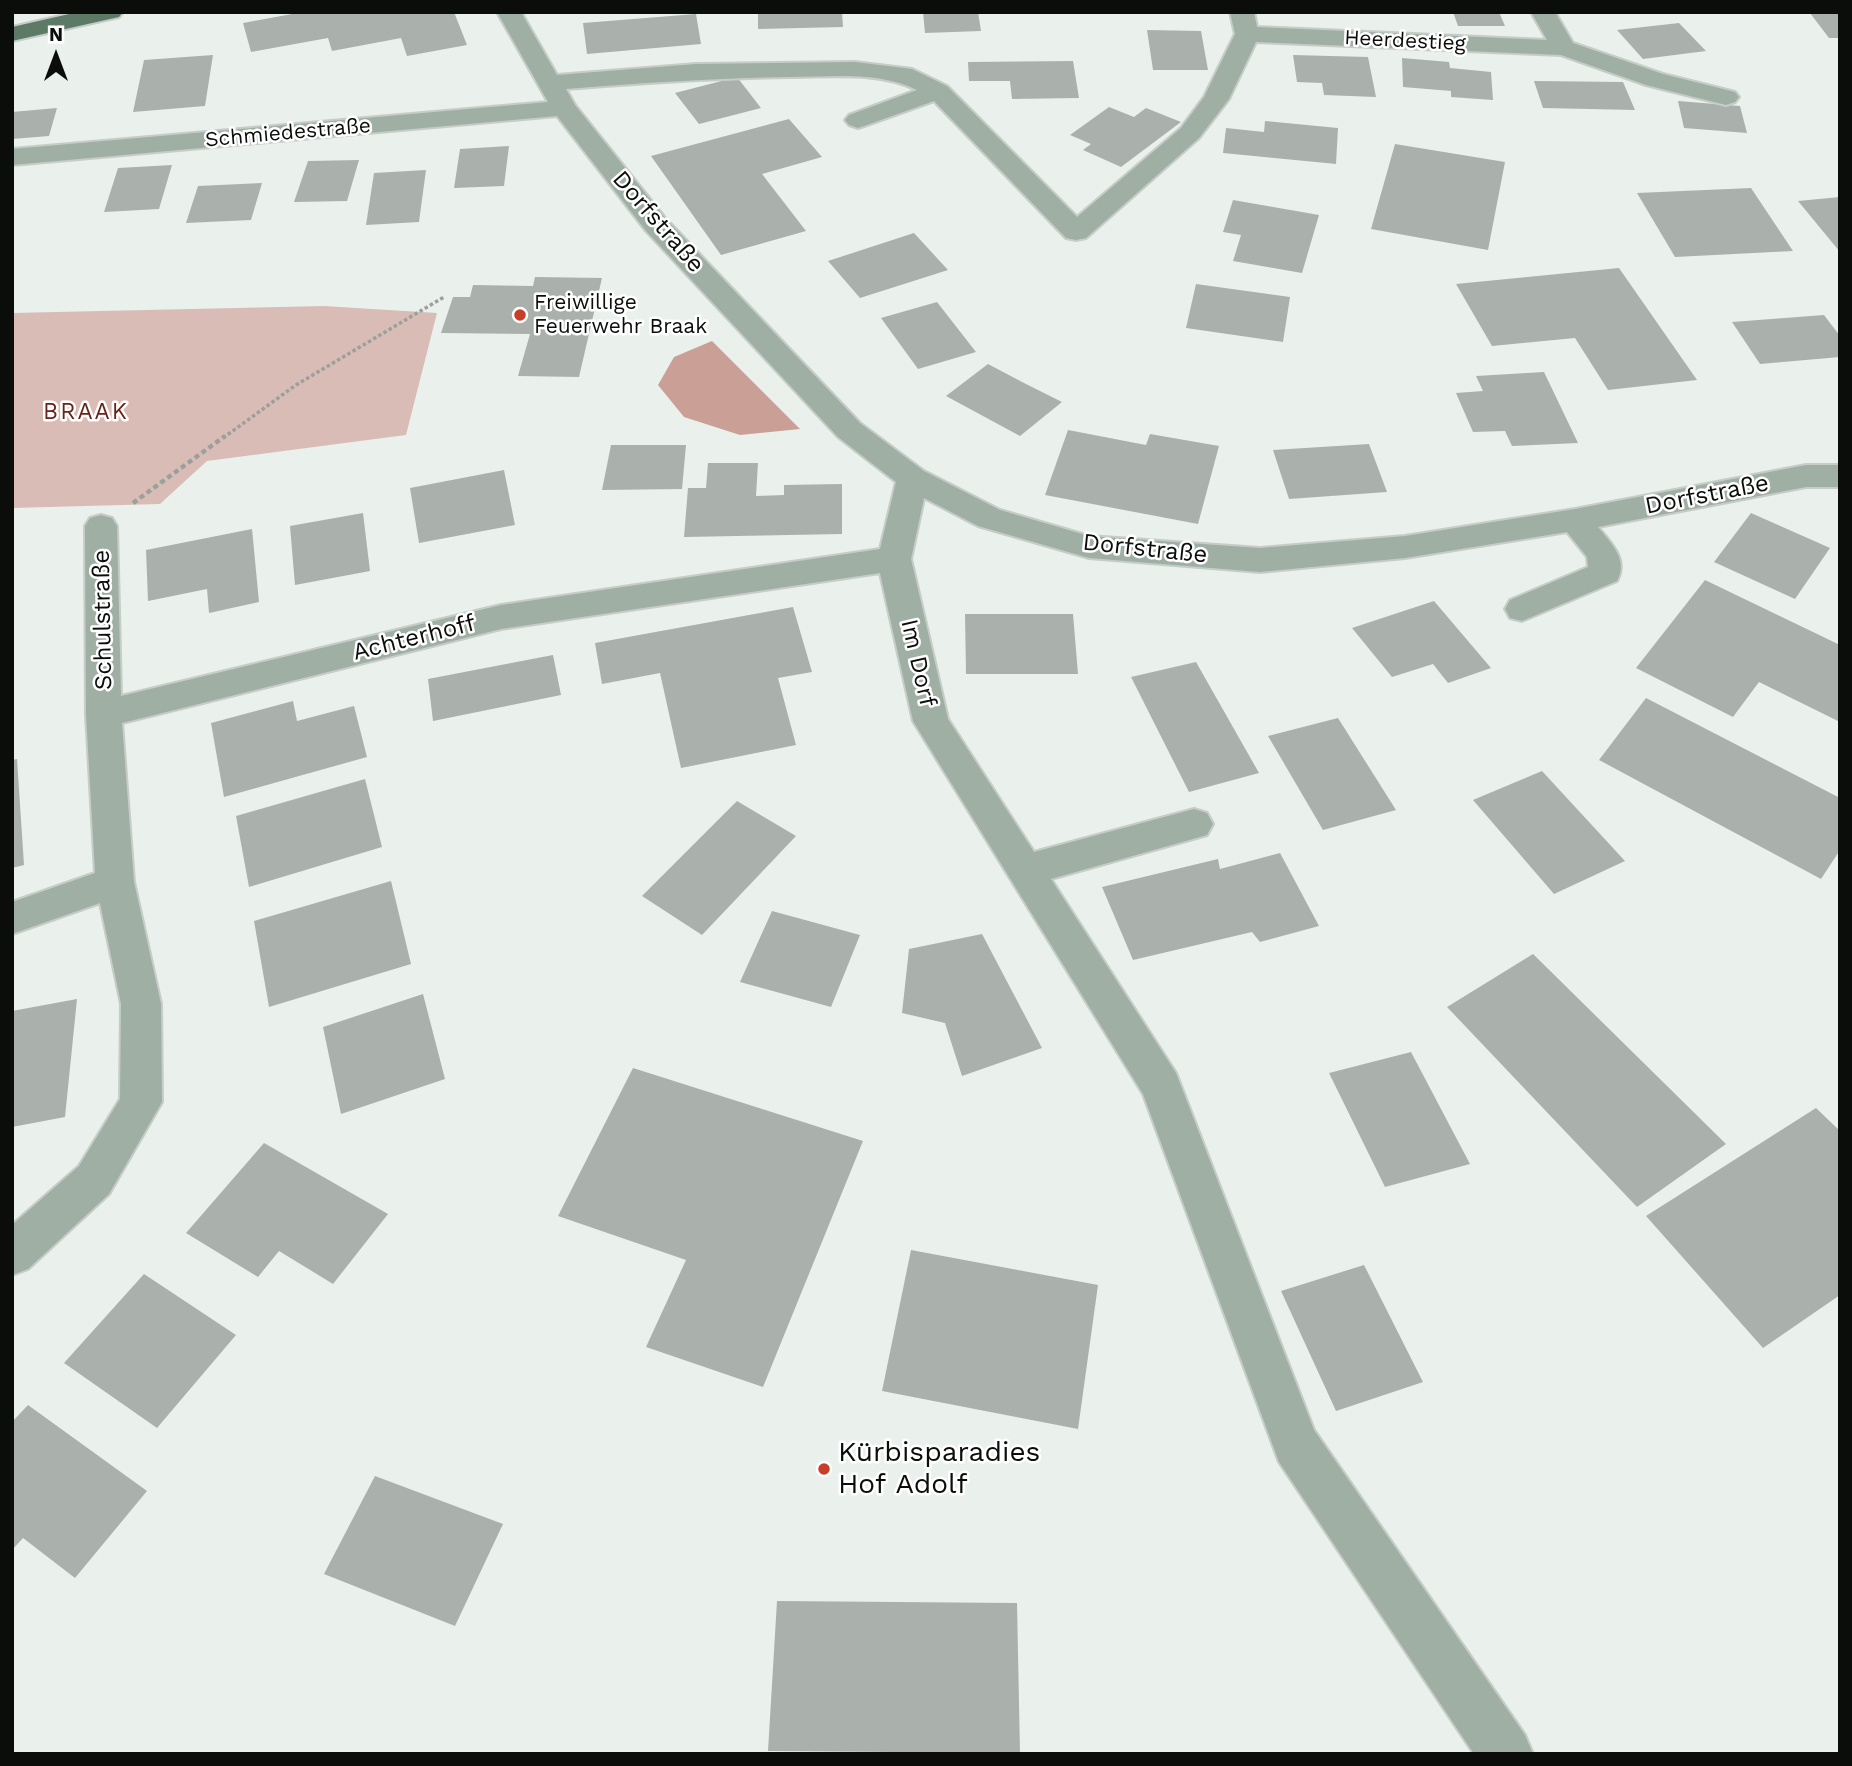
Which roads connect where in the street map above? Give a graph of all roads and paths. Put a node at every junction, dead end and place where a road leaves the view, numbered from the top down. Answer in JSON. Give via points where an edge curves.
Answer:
{"nodes":[{"id":1,"x":111,"y":12,"type":"edge"},
{"id":2,"x":509,"y":12,"type":"edge"},
{"id":3,"x":1543,"y":12,"type":"edge"},
{"id":4,"x":1244,"y":23,"type":"edge"},
{"id":5,"x":12,"y":34,"type":"edge"},
{"id":6,"x":1564,"y":48,"type":"junction"},
{"id":7,"x":938,"y":91,"type":"junction"},
{"id":8,"x":556,"y":96,"type":"junction"},
{"id":9,"x":1726,"y":97,"type":"dead end"},
{"id":10,"x":858,"y":120,"type":"dead end"},
{"id":11,"x":12,"y":157,"type":"edge"},
{"id":12,"x":444,"y":297,"type":"dead end"},
{"id":13,"x":1840,"y":476,"type":"edge"},
{"id":14,"x":913,"y":479,"type":"junction"},
{"id":15,"x":1575,"y":520,"type":"junction"},
{"id":16,"x":101,"y":526,"type":"joint"},
{"id":17,"x":894,"y":559,"type":"junction"},
{"id":18,"x":1522,"y":609,"type":"dead end"},
{"id":19,"x":104,"y":714,"type":"junction"},
{"id":20,"x":1194,"y":824,"type":"dead end"},
{"id":21,"x":1027,"y":870,"type":"junction"},
{"id":22,"x":115,"y":882,"type":"junction"},
{"id":23,"x":12,"y":918,"type":"edge"},
{"id":24,"x":12,"y":1254,"type":"edge"},
{"id":25,"x":1506,"y":1754,"type":"edge"}],
"edges":[{"from":1,"to":5,"type":"main road"},
{"from":2,"to":8,"type":"street","name":"Dorfstraße"},
{"from":3,"to":6,"type":"street"},
{"from":4,"to":6,"type":"street","name":"Heerdestieg"},
{"from":4,"to":7,"type":"street","name":"Heerdestieg","via":[[1216,99],[1190,133],[1076,232]]},
{"from":6,"to":9,"type":"street","name":"Heerdestieg","via":[[1655,80]]},
{"from":7,"to":8,"type":"street","via":[[903,74],[855,69],[696,71]]},
{"from":7,"to":10,"type":"street"},
{"from":8,"to":11,"type":"street","name":"Schmiedestraße"},
{"from":8,"to":14,"type":"street","name":"Dorfstraße","via":[[656,225],[849,430]]},
{"from":12,"to":16,"type":"path","via":[[296,385]]},
{"from":13,"to":15,"type":"street","name":"Dorfstraße","via":[[1806,476]]},
{"from":14,"to":15,"type":"street","name":"Dorfstraße","via":[[989,518],[1089,547],[1260,560],[1405,547]]},
{"from":14,"to":17,"type":"street","name":"Im Dorf"},
{"from":15,"to":18,"type":"street","via":[[1603,555],[1605,573]]},
{"from":16,"to":19,"type":"street","name":"Schulstraße"},
{"from":17,"to":19,"type":"street","name":"Achterhoff","via":[[501,617]]},
{"from":17,"to":21,"type":"street","name":"Im Dorf","via":[[931,721]]},
{"from":19,"to":22,"type":"street"},
{"from":20,"to":21,"type":"street"},
{"from":21,"to":25,"type":"street","name":"Im Dorf","via":[[1161,1086],[1296,1445]]},
{"from":22,"to":23,"type":"street"},
{"from":22,"to":24,"type":"street","via":[[141,1004],[141,1102],[94,1180]]}]}
